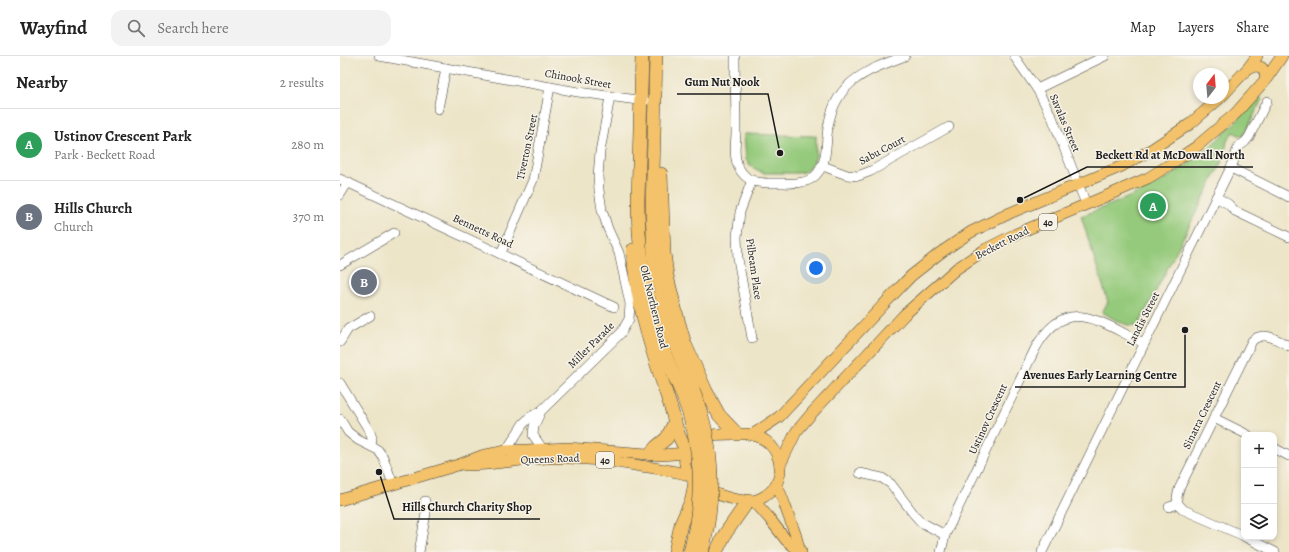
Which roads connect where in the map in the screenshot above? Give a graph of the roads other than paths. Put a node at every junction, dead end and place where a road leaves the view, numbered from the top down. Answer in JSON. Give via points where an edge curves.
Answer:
{"nodes":[{"id":1,"x":379,"y":56,"type":"edge"},
{"id":2,"x":642,"y":56,"type":"edge"},
{"id":3,"x":656,"y":56,"type":"edge"},
{"id":4,"x":735,"y":56,"type":"edge"},
{"id":5,"x":905,"y":56,"type":"edge"},
{"id":6,"x":1014,"y":56,"type":"edge"},
{"id":7,"x":1105,"y":56,"type":"edge"},
{"id":8,"x":1257,"y":56,"type":"edge"},
{"id":9,"x":1282,"y":56,"type":"edge"},
{"id":10,"x":1249,"y":67,"type":"junction"},
{"id":11,"x":446,"y":68,"type":"junction"},
{"id":12,"x":1266,"y":79,"type":"junction"},
{"id":13,"x":550,"y":87,"type":"junction"},
{"id":14,"x":1037,"y":89,"type":"junction"},
{"id":15,"x":1229,"y":89,"type":"edge"},
{"id":16,"x":610,"y":97,"type":"junction"},
{"id":17,"x":640,"y":100,"type":"junction"},
{"id":18,"x":1267,"y":101,"type":"dead end"},
{"id":19,"x":655,"y":102,"type":"junction"},
{"id":20,"x":1213,"y":104,"type":"edge"},
{"id":21,"x":438,"y":110,"type":"dead end"},
{"id":22,"x":949,"y":127,"type":"dead end"},
{"id":23,"x":654,"y":155,"type":"junction"},
{"id":24,"x":823,"y":166,"type":"junction"},
{"id":25,"x":1231,"y":168,"type":"junction"},
{"id":26,"x":344,"y":180,"type":"edge"},
{"id":27,"x":752,"y":180,"type":"junction"},
{"id":28,"x":1078,"y":184,"type":"junction"},
{"id":29,"x":340,"y":195,"type":"edge"},
{"id":30,"x":1216,"y":197,"type":"junction"},
{"id":31,"x":1289,"y":197,"type":"edge"},
{"id":32,"x":638,"y":201,"type":"junction"},
{"id":33,"x":1086,"y":204,"type":"junction"},
{"id":34,"x":394,"y":233,"type":"dead end"},
{"id":35,"x":1289,"y":237,"type":"edge"},
{"id":36,"x":501,"y":253,"type":"junction"},
{"id":37,"x":340,"y":265,"type":"edge"},
{"id":38,"x":614,"y":307,"type":"dead end"},
{"id":39,"x":370,"y":316,"type":"dead end"},
{"id":40,"x":752,"y":338,"type":"dead end"},
{"id":41,"x":340,"y":342,"type":"edge"},
{"id":42,"x":1144,"y":343,"type":"junction"},
{"id":43,"x":1289,"y":346,"type":"edge"},
{"id":44,"x":340,"y":383,"type":"edge"},
{"id":45,"x":688,"y":392,"type":"junction"},
{"id":46,"x":541,"y":411,"type":"junction"},
{"id":47,"x":1214,"y":418,"type":"junction"},
{"id":48,"x":340,"y":419,"type":"edge"},
{"id":49,"x":675,"y":421,"type":"junction"},
{"id":50,"x":1242,"y":432,"type":"edge"},
{"id":51,"x":737,"y":434,"type":"junction"},
{"id":52,"x":752,"y":434,"type":"junction"},
{"id":53,"x":371,"y":446,"type":"junction"},
{"id":54,"x":542,"y":448,"type":"junction"},
{"id":55,"x":1277,"y":450,"type":"edge"},
{"id":56,"x":506,"y":451,"type":"junction"},
{"id":57,"x":687,"y":452,"type":"junction"},
{"id":58,"x":650,"y":454,"type":"junction"},
{"id":59,"x":1289,"y":456,"type":"edge"},
{"id":60,"x":458,"y":465,"type":"junction"},
{"id":61,"x":780,"y":466,"type":"junction"},
{"id":62,"x":860,"y":473,"type":"dead end"},
{"id":63,"x":692,"y":479,"type":"junction"},
{"id":64,"x":393,"y":484,"type":"junction"},
{"id":65,"x":776,"y":484,"type":"junction"},
{"id":66,"x":340,"y":500,"type":"edge"},
{"id":67,"x":425,"y":501,"type":"dead end"},
{"id":68,"x":751,"y":501,"type":"junction"},
{"id":69,"x":945,"y":535,"type":"junction"},
{"id":70,"x":1241,"y":535,"type":"edge"},
{"id":71,"x":1251,"y":540,"type":"edge"},
{"id":72,"x":419,"y":552,"type":"edge"},
{"id":73,"x":675,"y":552,"type":"edge"},
{"id":74,"x":690,"y":552,"type":"edge"},
{"id":75,"x":702,"y":552,"type":"edge"},
{"id":76,"x":716,"y":552,"type":"edge"},
{"id":77,"x":800,"y":552,"type":"edge"},
{"id":78,"x":941,"y":552,"type":"edge"},
{"id":79,"x":1042,"y":552,"type":"edge"},
{"id":80,"x":1275,"y":552,"type":"edge"}],
"edges":[{"from":1,"to":11,"type":"street","name":"Chinook Street"},
{"from":2,"to":17,"type":"highway","name":"Old Northern Road"},
{"from":3,"to":19,"type":"highway","name":"Old Northern Road"},
{"from":4,"to":27,"type":"street","via":[[735,157],[739,168]]},
{"from":5,"to":24,"type":"street","via":[[864,72],[841,92],[832,108]]},
{"from":6,"to":14,"type":"street","name":"Savalas Street"},
{"from":7,"to":14,"type":"street"},
{"from":8,"to":10,"type":"main road"},
{"from":9,"to":12,"type":"main road","name":"Beckett Road","number":"40"},
{"from":10,"to":12,"type":"main road","via":[[1261,66]]},
{"from":10,"to":15,"type":"main road"},
{"from":11,"to":13,"type":"street","name":"Chinook Street"},
{"from":11,"to":21,"type":"street"},
{"from":12,"to":33,"type":"main road","name":"Beckett Road","number":"40","via":[[1236,113],[1196,147],[1148,178]]},
{"from":13,"to":16,"type":"street","name":"Chinook Street"},
{"from":13,"to":36,"type":"street","name":"Tiverton Street","via":[[533,180]]},
{"from":14,"to":28,"type":"street","name":"Savalas Street","via":[[1052,117]]},
{"from":16,"to":17,"type":"street","name":"Chinook Street"},
{"from":16,"to":46,"type":"street","name":"Miller Parade","via":[[598,162],[599,190],[605,220],[622,262],[630,315],[621,333]]},
{"from":17,"to":19,"type":"street","name":"Chinook Street"},
{"from":17,"to":32,"type":"highway","name":"Old Northern Road"},
{"from":18,"to":25,"type":"street","name":"Landis Street","via":[[1249,137],[1238,148]]},
{"from":19,"to":23,"type":"highway","name":"Old Northern Road"},
{"from":20,"to":28,"type":"main road","name":"Beckett Road","number":"40","via":[[1190,124],[1149,151],[1120,167]]},
{"from":22,"to":24,"type":"street","name":"Sabu Court","via":[[858,176],[842,174]]},
{"from":23,"to":45,"type":"highway","name":"Old Northern Road","via":[[652,232],[658,279],[668,326]]},
{"from":23,"to":51,"type":"highway","via":[[661,173],[667,276],[685,344],[719,415]]},
{"from":24,"to":27,"type":"street","via":[[814,177],[803,182],[764,183]]},
{"from":25,"to":30,"type":"street","name":"Landis Street"},
{"from":25,"to":31,"type":"street"},
{"from":26,"to":29,"type":"street","via":[[343,192]]},
{"from":26,"to":36,"type":"street","name":"Bennetts Road"},
{"from":27,"to":40,"type":"street","name":"Pilbeam Place","via":[[740,212],[736,238]]},
{"from":28,"to":33,"type":"street","name":"Savalas Street"},
{"from":28,"to":52,"type":"main road","name":"Beckett Road","number":"40","via":[[971,232],[940,253],[911,276],[779,417]]},
{"from":30,"to":35,"type":"street","via":[[1235,211]]},
{"from":30,"to":42,"type":"street","name":"Landis Street"},
{"from":32,"to":45,"type":"highway","name":"Old Northern Road","via":[[645,282],[662,346]]},
{"from":32,"to":49,"type":"highway","via":[[632,220],[637,293],[648,338]]},
{"from":33,"to":61,"type":"main road","name":"Beckett Road","number":"40","via":[[986,250],[930,290],[803,423]]},
{"from":34,"to":37,"type":"street"},
{"from":36,"to":38,"type":"street","name":"Bennetts Road"},
{"from":39,"to":41,"type":"street","via":[[348,329]]},
{"from":42,"to":69,"type":"street","name":"Ustinov Crescent","via":[[1083,316],[1063,319],[1050,327],[1035,349]]},
{"from":42,"to":79,"type":"street","name":"Landis Street"},
{"from":43,"to":47,"type":"street","name":"Sinatra Crescent","via":[[1267,336],[1254,339]]},
{"from":44,"to":53,"type":"street","via":[[372,438]]},
{"from":45,"to":74,"type":"highway","name":"Old Northern Road","bridge":true,"via":[[700,480],[698,519]]},
{"from":45,"to":75,"type":"highway","name":"Old Northern Road","bridge":true,"via":[[699,403],[708,442],[712,484],[709,522]]},
{"from":46,"to":54,"type":"street","name":"Miller Parade","via":[[533,432],[534,438]]},
{"from":46,"to":56,"type":"street","name":"Miller Parade","via":[[523,424]]},
{"from":47,"to":50,"type":"street"},
{"from":47,"to":70,"type":"street","name":"Sinatra Crescent","via":[[1173,505]]},
{"from":48,"to":53,"type":"street","via":[[348,432]]},
{"from":49,"to":57,"type":"highway","via":[[681,443]]},
{"from":49,"to":58,"type":"highway","via":[[667,438]]},
{"from":51,"to":52,"type":"main road"},
{"from":51,"to":57,"type":"main road","via":[[704,436],[690,444]]},
{"from":52,"to":61,"type":"main road","via":[[774,448]]},
{"from":53,"to":64,"type":"street","via":[[383,457]]},
{"from":54,"to":56,"type":"main road","name":"Queens Road","number":"40"},
{"from":54,"to":58,"type":"main road","name":"Queens Road","number":"40","via":[[587,448]]},
{"from":55,"to":59,"type":"street"},
{"from":56,"to":60,"type":"main road","name":"Queens Road","number":"40","via":[[481,456]]},
{"from":57,"to":58,"type":"main road","name":"Queens Road","number":"40"},
{"from":57,"to":63,"type":"main road","via":[[685,463]]},
{"from":60,"to":63,"type":"main road","name":"Queens Road","number":"40","via":[[546,458],[587,458],[673,471]]},
{"from":60,"to":64,"type":"main road","name":"Queens Road","number":"40"},
{"from":61,"to":65,"type":"main road","number":"40"},
{"from":62,"to":69,"type":"street","via":[[882,478],[891,484],[921,522]]},
{"from":63,"to":68,"type":"main road","number":"40","via":[[701,487],[713,492]]},
{"from":63,"to":73,"type":"highway","via":[[692,499],[682,521]]},
{"from":64,"to":66,"type":"main road","name":"Queens Road","number":"40"},
{"from":65,"to":68,"type":"main road","via":[[769,493]]},
{"from":65,"to":77,"type":"main road","via":[[796,534]]},
{"from":67,"to":72,"type":"street","via":[[426,513]]},
{"from":68,"to":76,"type":"highway","via":[[725,534]]},
{"from":68,"to":77,"type":"main road"},
{"from":69,"to":78,"type":"street","name":"Ustinov Crescent"},
{"from":71,"to":80,"type":"street","name":"Sinatra Crescent"}]}
